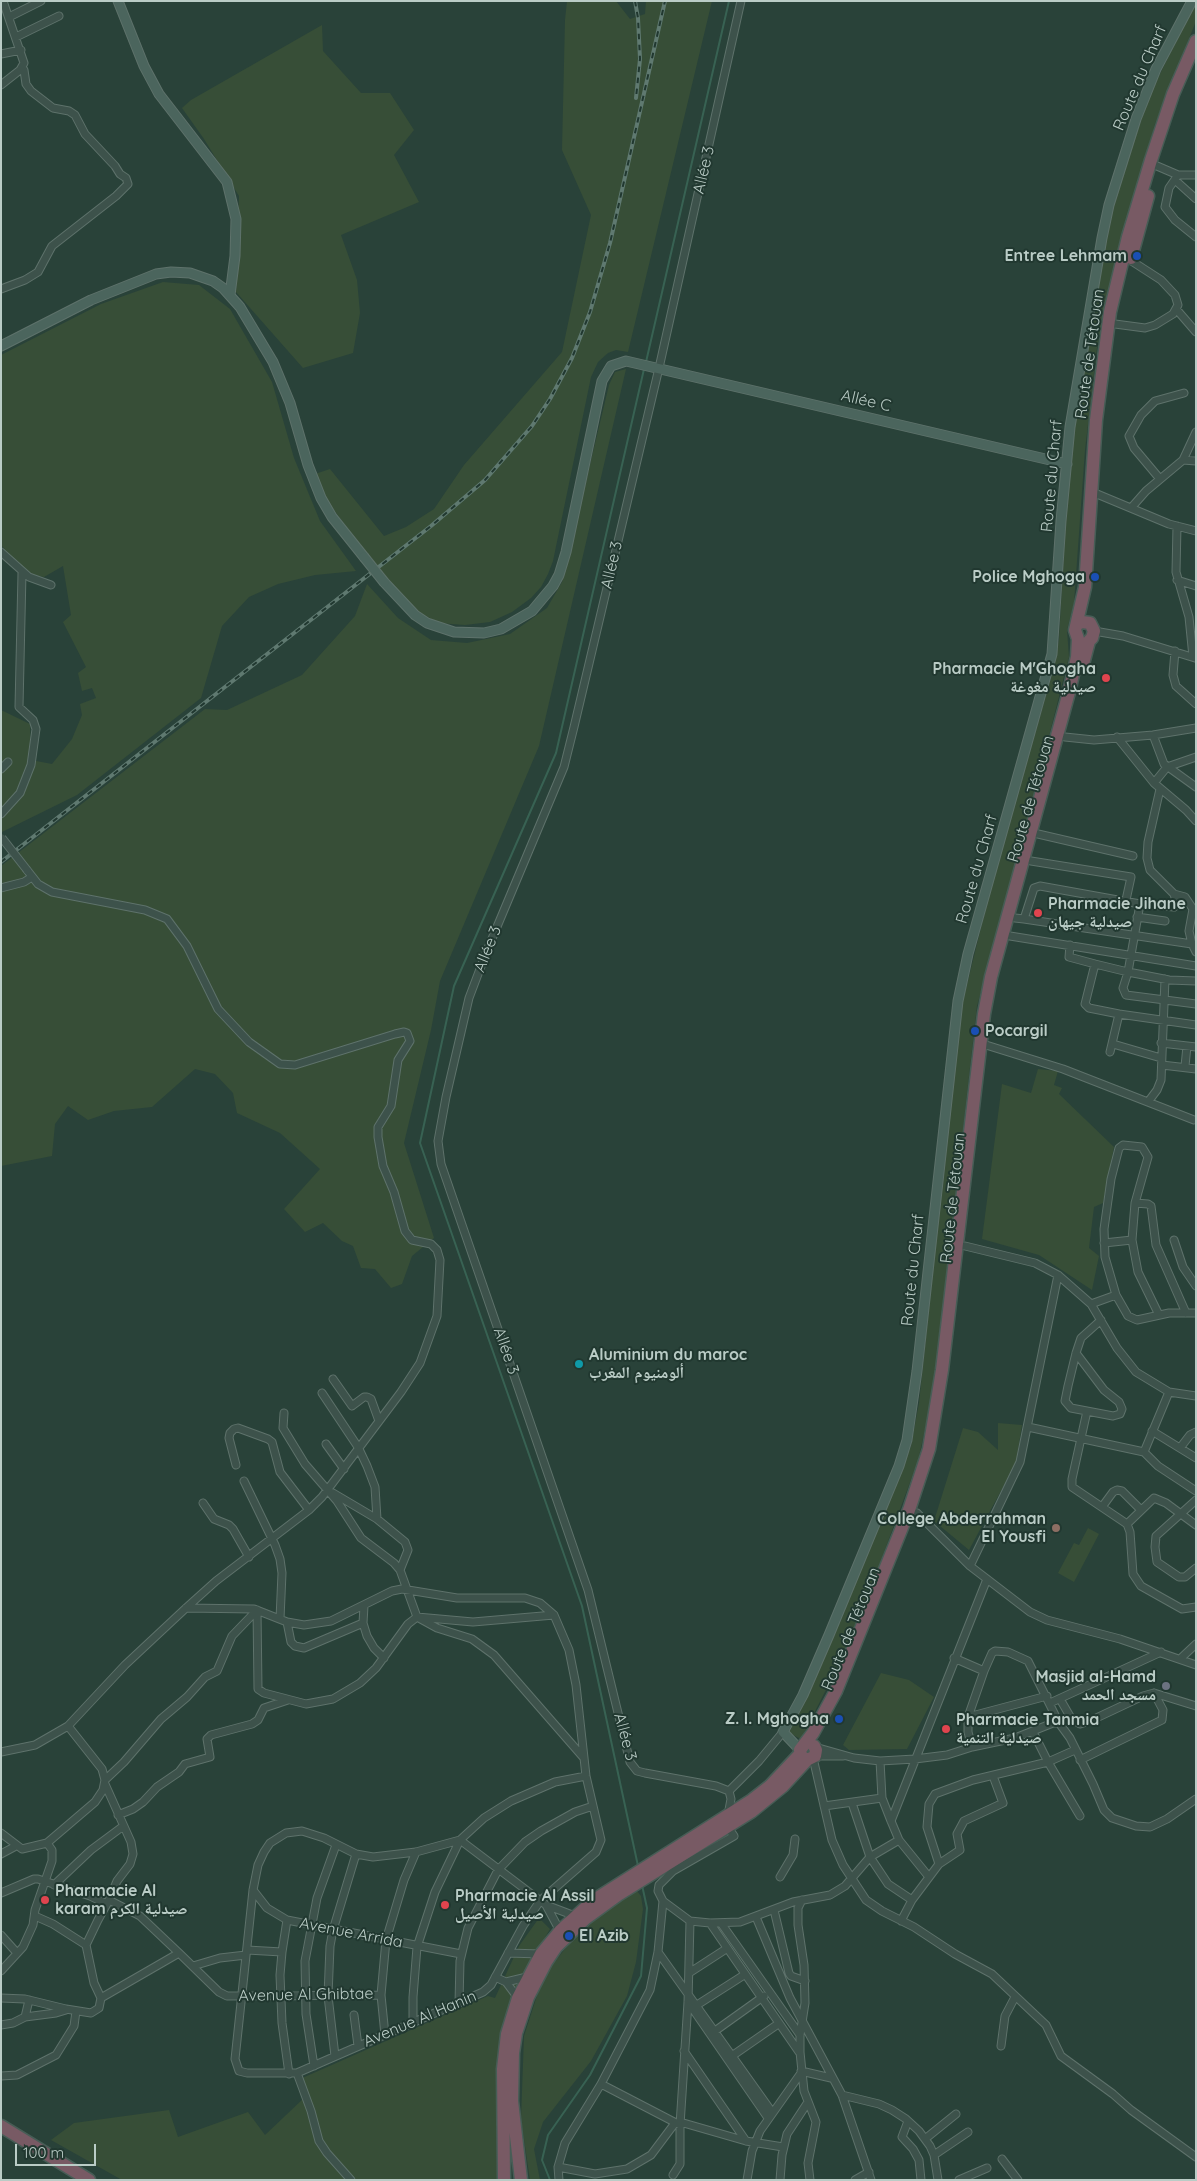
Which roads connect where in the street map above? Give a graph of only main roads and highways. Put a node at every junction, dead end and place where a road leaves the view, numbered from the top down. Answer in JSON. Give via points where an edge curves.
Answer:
{"nodes":[{"id":1,"x":1196,"y":41,"type":"edge"},
{"id":2,"x":1196,"y":55,"type":"edge"},
{"id":3,"x":1086,"y":632,"type":"junction"},
{"id":4,"x":808,"y":1752,"type":"junction"},
{"id":5,"x":631,"y":1882,"type":"junction"},
{"id":6,"x":507,"y":2098,"type":"junction"},
{"id":7,"x":1,"y":2126,"type":"edge"},
{"id":8,"x":89,"y":2180,"type":"edge"},
{"id":9,"x":504,"y":2180,"type":"edge"},
{"id":10,"x":508,"y":2180,"type":"edge"},
{"id":11,"x":516,"y":2180,"type":"edge"},
{"id":12,"x":521,"y":2180,"type":"edge"}],
"edges":[{"from":1,"to":3,"type":"highway","name":"Route de Tétouan","via":[[1173,94],[1151,160],[1110,312],[1099,388],[1085,586]]},
{"from":2,"to":3,"type":"highway","name":"Route de Tétouan","via":[[1157,166],[1115,324],[1105,389]]},
{"from":3,"to":4,"type":"highway","name":"Route de Tétouan","via":[[1078,652],[984,1014],[942,1370],[929,1449],[909,1510]]},
{"from":3,"to":4,"type":"highway","name":"Route de Tétouan","via":[[1065,737],[1019,918],[1010,936],[999,977],[986,1045],[965,1246],[936,1451],[917,1513],[848,1682],[831,1718]]},
{"from":4,"to":5,"type":"highway","name":"Route de Tétouan","via":[[767,1800]]},
{"from":5,"to":6,"type":"highway","name":"Route de Tétouan","via":[[571,1932],[556,1948],[537,1978],[516,2034]]},
{"from":5,"to":6,"type":"highway","name":"Route de Tétouan","via":[[576,1916],[541,1954],[527,1977],[507,2034]]},
{"from":6,"to":9,"type":"highway","name":"Route de Tétouan"},
{"from":6,"to":10,"type":"highway"},
{"from":6,"to":11,"type":"highway"},
{"from":6,"to":12,"type":"highway","name":"Route de Tétouan"},
{"from":7,"to":8,"type":"highway"}]}
